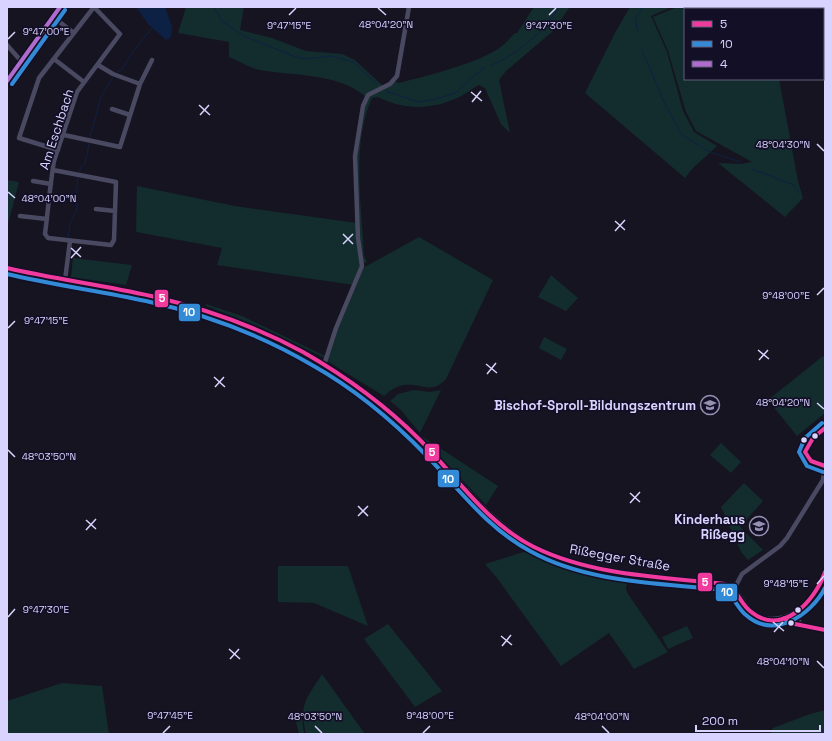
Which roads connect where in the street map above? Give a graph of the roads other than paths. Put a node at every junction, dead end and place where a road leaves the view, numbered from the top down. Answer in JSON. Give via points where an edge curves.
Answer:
{"nodes":[{"id":1,"x":60,"y":7,"type":"edge"},
{"id":2,"x":94,"y":7,"type":"edge"},
{"id":3,"x":409,"y":7,"type":"edge"},
{"id":4,"x":53,"y":17,"type":"junction"},
{"id":5,"x":74,"y":32,"type":"junction"},
{"id":6,"x":7,"y":45,"type":"edge"},
{"id":7,"x":54,"y":59,"type":"junction"},
{"id":8,"x":152,"y":60,"type":"dead end"},
{"id":9,"x":21,"y":61,"type":"junction"},
{"id":10,"x":98,"y":64,"type":"junction"},
{"id":11,"x":7,"y":81,"type":"edge"},
{"id":12,"x":84,"y":82,"type":"junction"},
{"id":13,"x":140,"y":84,"type":"junction"},
{"id":14,"x":112,"y":109,"type":"dead end"},
{"id":15,"x":130,"y":115,"type":"junction"},
{"id":16,"x":64,"y":135,"type":"junction"},
{"id":17,"x":58,"y":150,"type":"junction"},
{"id":18,"x":53,"y":170,"type":"junction"},
{"id":19,"x":33,"y":182,"type":"dead end"},
{"id":20,"x":51,"y":184,"type":"junction"},
{"id":21,"x":96,"y":209,"type":"dead end"},
{"id":22,"x":115,"y":211,"type":"junction"},
{"id":23,"x":20,"y":216,"type":"dead end"},
{"id":24,"x":47,"y":219,"type":"junction"},
{"id":25,"x":70,"y":241,"type":"junction"},
{"id":26,"x":7,"y":268,"type":"edge"},
{"id":27,"x":65,"y":280,"type":"junction"},
{"id":28,"x":324,"y":365,"type":"junction"},
{"id":29,"x":825,"y":466,"type":"edge"},
{"id":30,"x":825,"y":572,"type":"edge"},
{"id":31,"x":734,"y":589,"type":"junction"},
{"id":32,"x":797,"y":612,"type":"junction"},
{"id":33,"x":784,"y":618,"type":"junction"},
{"id":34,"x":800,"y":625,"type":"junction"},
{"id":35,"x":825,"y":630,"type":"edge"}],
"edges":[{"from":1,"to":4,"type":"street"},
{"from":2,"to":5,"type":"street","name":"Am Eschbach"},
{"from":2,"to":10,"type":"street","name":"Am Eschbach","via":[[120,34]]},
{"from":3,"to":28,"type":"street","via":[[398,76],[390,84],[368,95],[363,106],[355,156],[362,266],[336,328]]},
{"from":4,"to":5,"type":"street"},
{"from":4,"to":9,"type":"street"},
{"from":5,"to":7,"type":"street","name":"Am Eschbach"},
{"from":6,"to":9,"type":"street"},
{"from":7,"to":12,"type":"street","name":"Am Eschbach"},
{"from":7,"to":17,"type":"street","name":"Am Eschbach","via":[[40,78],[19,138]]},
{"from":8,"to":13,"type":"street"},
{"from":9,"to":11,"type":"street"},
{"from":10,"to":12,"type":"street","name":"Am Eschbach"},
{"from":10,"to":13,"type":"street","via":[[112,74]]},
{"from":12,"to":16,"type":"street","name":"Am Eschbach","via":[[77,92]]},
{"from":13,"to":15,"type":"street"},
{"from":14,"to":15,"type":"street"},
{"from":15,"to":16,"type":"street","via":[[120,147]]},
{"from":16,"to":17,"type":"street","name":"Am Eschbach"},
{"from":17,"to":18,"type":"street","name":"Am Eschbach"},
{"from":18,"to":20,"type":"street","name":"Am Eschbach"},
{"from":18,"to":22,"type":"street","via":[[116,182]]},
{"from":19,"to":20,"type":"street","name":"Am Eschbach"},
{"from":20,"to":24,"type":"street","name":"Am Eschbach"},
{"from":21,"to":22,"type":"street"},
{"from":22,"to":25,"type":"street","via":[[114,240],[111,245]]},
{"from":23,"to":24,"type":"street"},
{"from":24,"to":25,"type":"street","name":"Am Eschbach","via":[[45,234],[48,238]]},
{"from":25,"to":27,"type":"street"},
{"from":26,"to":27,"type":"street","name":"Rißegger Straße"},
{"from":27,"to":28,"type":"street","name":"Rißegger Straße","via":[[127,291],[203,310],[286,344]]},
{"from":28,"to":31,"type":"street","name":"Rißegger Straße","via":[[386,407],[484,508],[507,529],[532,545],[585,565],[724,584]]},
{"from":29,"to":31,"type":"street","via":[[823,480],[787,538],[742,574]]},
{"from":30,"to":32,"type":"street","via":[[813,596]]},
{"from":31,"to":33,"type":"street","via":[[753,614],[768,619]]},
{"from":32,"to":33,"type":"street"},
{"from":32,"to":34,"type":"street"},
{"from":33,"to":34,"type":"street","via":[[788,622]]},
{"from":34,"to":35,"type":"street"}]}
